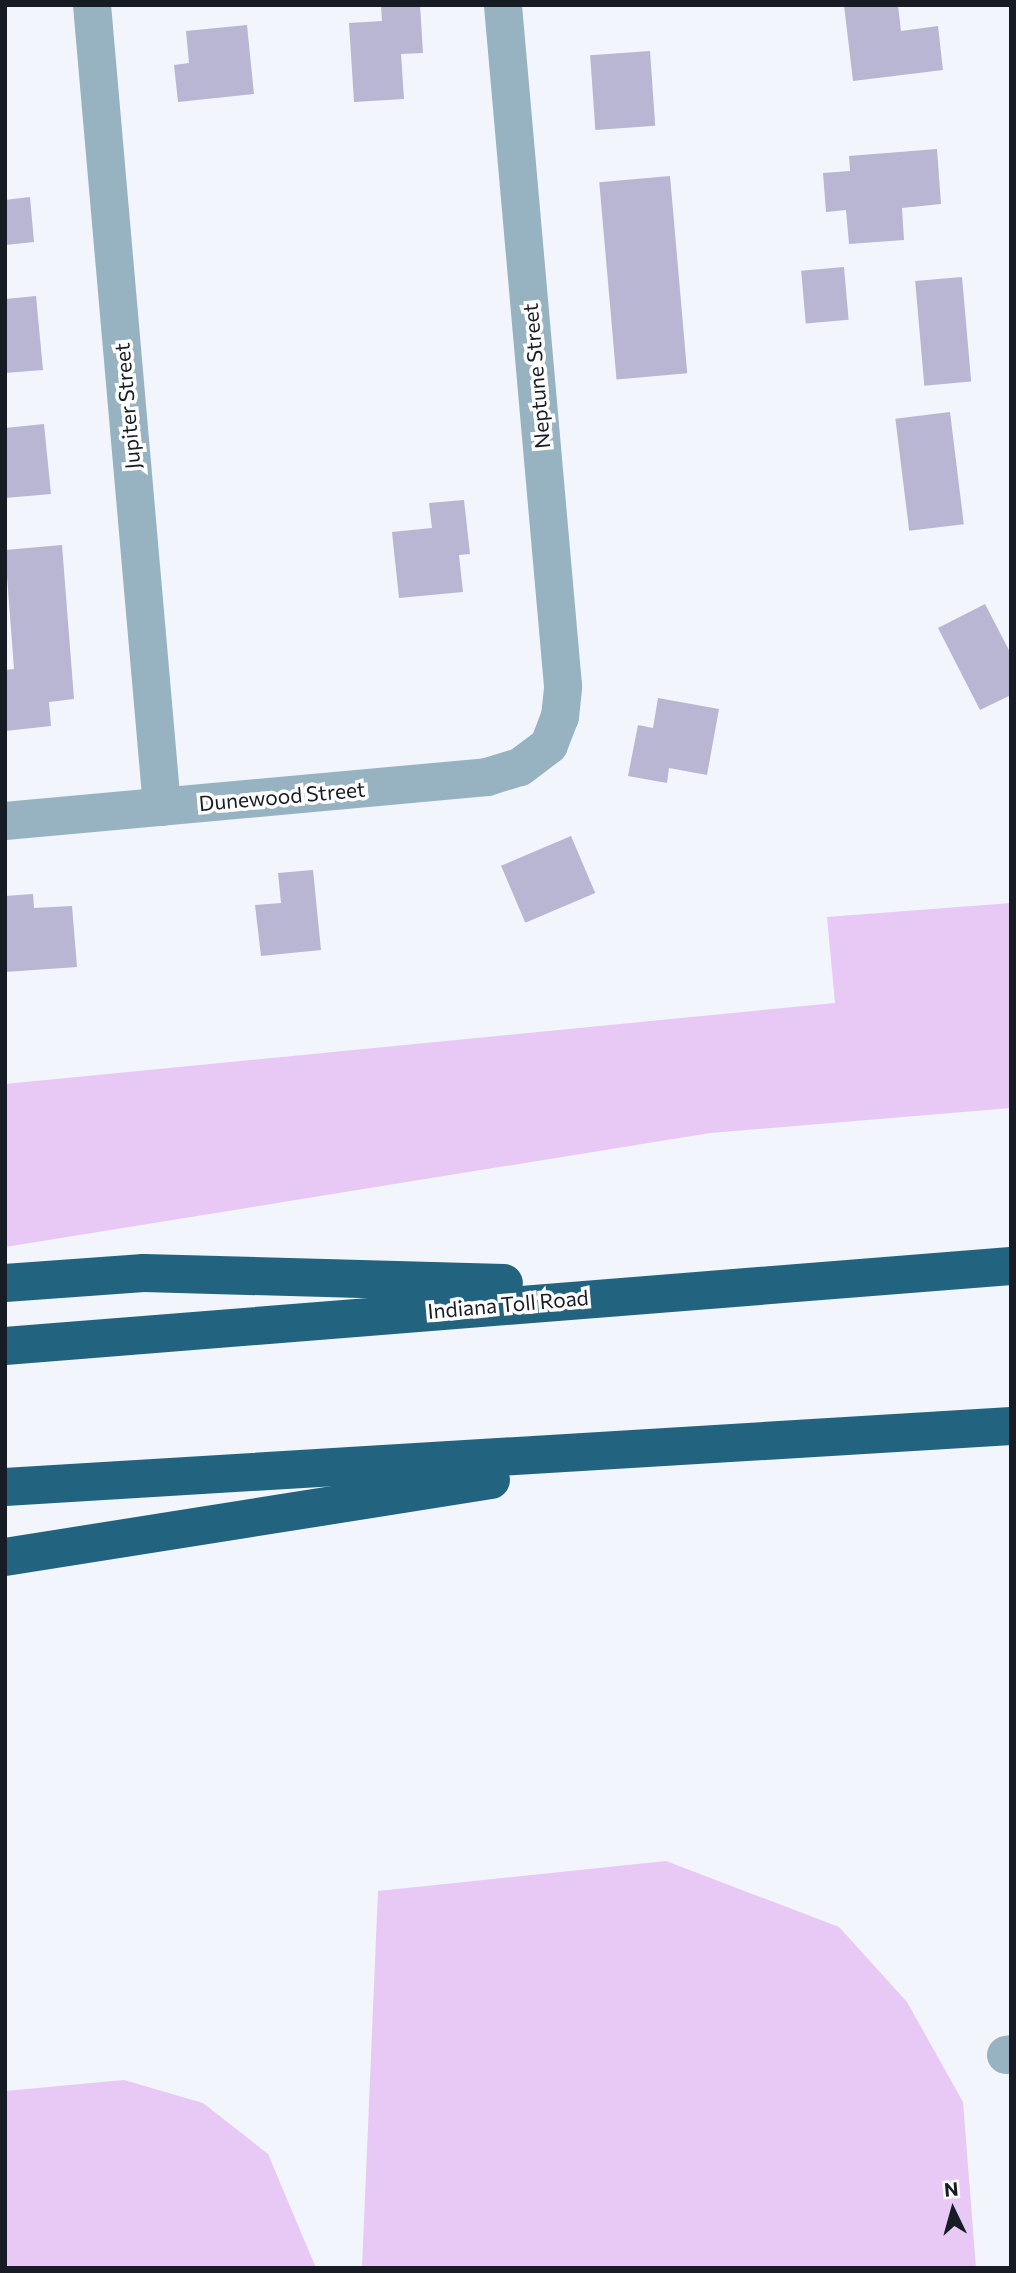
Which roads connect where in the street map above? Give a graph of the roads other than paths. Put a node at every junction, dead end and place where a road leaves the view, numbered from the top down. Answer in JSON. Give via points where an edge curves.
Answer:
{"nodes":[{"id":1,"x":92,"y":5,"type":"edge"},
{"id":2,"x":503,"y":5,"type":"edge"},
{"id":3,"x":549,"y":745,"type":"joint"},
{"id":4,"x":162,"y":807,"type":"junction"},
{"id":5,"x":5,"y":821,"type":"edge"},
{"id":6,"x":1011,"y":1266,"type":"edge"},
{"id":7,"x":5,"y":1283,"type":"edge"},
{"id":8,"x":695,"y":1289,"type":"junction"},
{"id":9,"x":5,"y":1346,"type":"edge"},
{"id":10,"x":1011,"y":1426,"type":"edge"},
{"id":11,"x":712,"y":1445,"type":"junction"},
{"id":12,"x":5,"y":1487,"type":"edge"},
{"id":13,"x":5,"y":1557,"type":"edge"}],
"edges":[{"from":1,"to":4,"type":"street","name":"Jupiter Street"},
{"from":2,"to":3,"type":"street","name":"Neptune Street","via":[[563,685],[560,717]]},
{"from":3,"to":4,"type":"street","name":"Dunewood Street","via":[[530,762],[497,776]]},
{"from":4,"to":5,"type":"street","name":"Dunewood Street"},
{"from":6,"to":8,"type":"highway","name":"Indiana Toll Road"},
{"from":7,"to":8,"type":"highway","via":[[144,1273]]},
{"from":8,"to":9,"type":"highway","name":"Indiana Toll Road"},
{"from":10,"to":11,"type":"highway"},
{"from":11,"to":12,"type":"highway"},
{"from":11,"to":13,"type":"highway"}]}
